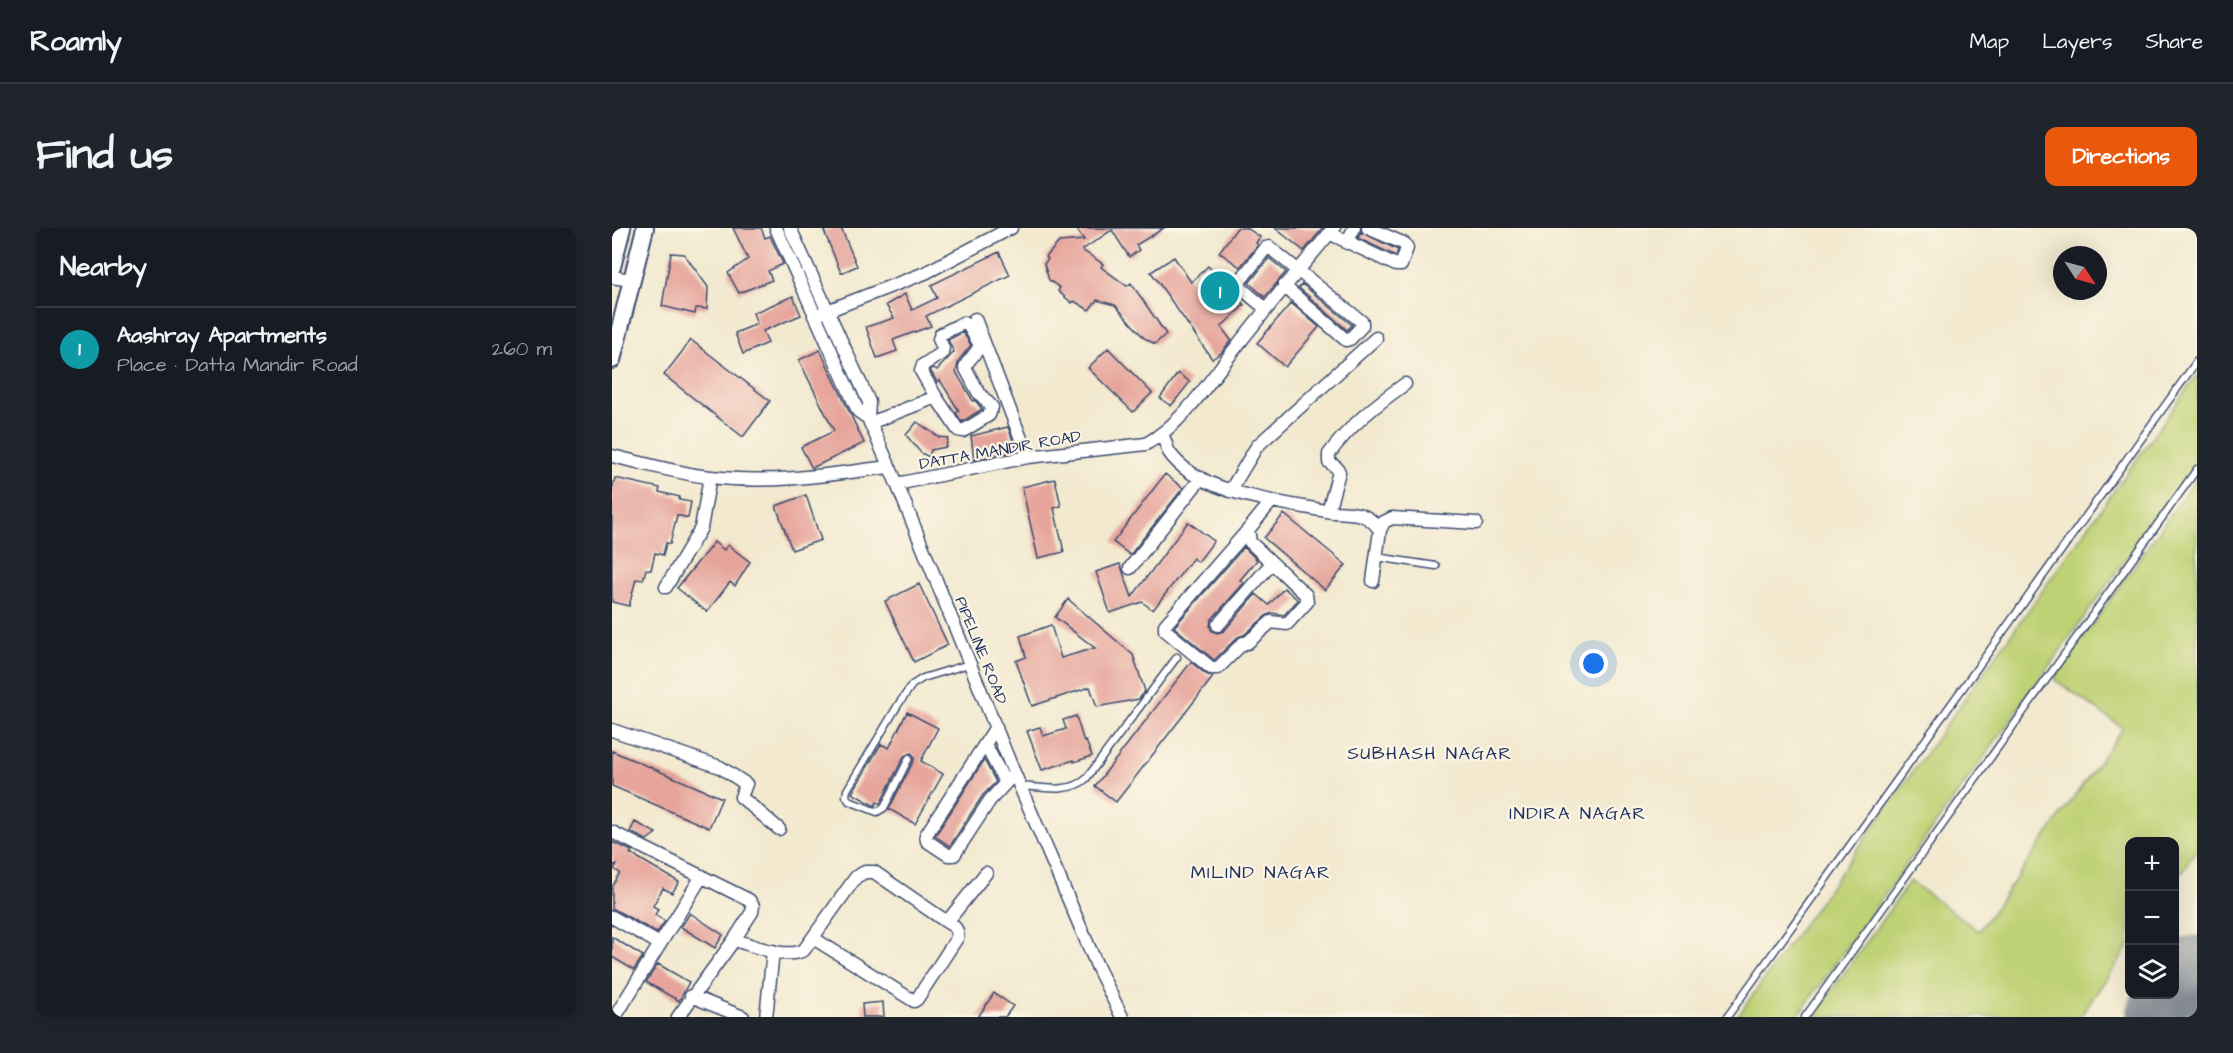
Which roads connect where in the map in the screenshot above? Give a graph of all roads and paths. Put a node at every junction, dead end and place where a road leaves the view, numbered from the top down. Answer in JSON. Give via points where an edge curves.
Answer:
{"nodes":[{"id":1,"x":622,"y":228,"type":"edge"},
{"id":2,"x":645,"y":228,"type":"edge"},
{"id":3,"x":776,"y":228,"type":"edge"},
{"id":4,"x":790,"y":228,"type":"edge"},
{"id":5,"x":1011,"y":228,"type":"edge"},
{"id":6,"x":1354,"y":228,"type":"edge"},
{"id":7,"x":1368,"y":228,"type":"edge"},
{"id":8,"x":1331,"y":231,"type":"edge"},
{"id":9,"x":1347,"y":243,"type":"junction"},
{"id":10,"x":612,"y":267,"type":"edge"},
{"id":11,"x":1302,"y":273,"type":"junction"},
{"id":12,"x":612,"y":277,"type":"edge"},
{"id":13,"x":631,"y":280,"type":"junction"},
{"id":14,"x":1288,"y":290,"type":"junction"},
{"id":15,"x":1266,"y":309,"type":"junction"},
{"id":16,"x":826,"y":311,"type":"junction"},
{"id":17,"x":814,"y":316,"type":"junction"},
{"id":18,"x":975,"y":319,"type":"dead end"},
{"id":19,"x":1376,"y":338,"type":"dead end"},
{"id":20,"x":612,"y":360,"type":"edge"},
{"id":21,"x":2197,"y":361,"type":"edge"},
{"id":22,"x":1405,"y":384,"type":"dead end"},
{"id":23,"x":936,"y":397,"type":"junction"},
{"id":24,"x":869,"y":421,"type":"junction"},
{"id":25,"x":1163,"y":435,"type":"junction"},
{"id":26,"x":612,"y":456,"type":"edge"},
{"id":27,"x":1028,"y":457,"type":"junction"},
{"id":28,"x":888,"y":467,"type":"junction"},
{"id":29,"x":2197,"y":469,"type":"edge"},
{"id":30,"x":710,"y":477,"type":"junction"},
{"id":31,"x":1201,"y":478,"type":"junction"},
{"id":32,"x":897,"y":484,"type":"junction"},
{"id":33,"x":1230,"y":491,"type":"junction"},
{"id":34,"x":1272,"y":502,"type":"junction"},
{"id":35,"x":1328,"y":511,"type":"junction"},
{"id":36,"x":1476,"y":523,"type":"dead end"},
{"id":37,"x":1248,"y":530,"type":"junction"},
{"id":38,"x":1380,"y":530,"type":"junction"},
{"id":39,"x":1376,"y":557,"type":"junction"},
{"id":40,"x":1272,"y":563,"type":"junction"},
{"id":41,"x":1436,"y":567,"type":"dead end"},
{"id":42,"x":1130,"y":568,"type":"dead end"},
{"id":43,"x":1373,"y":581,"type":"dead end"},
{"id":44,"x":666,"y":587,"type":"dead end"},
{"id":45,"x":1218,"y":625,"type":"dead end"},
{"id":46,"x":1177,"y":657,"type":"dead end"},
{"id":47,"x":970,"y":664,"type":"junction"},
{"id":48,"x":996,"y":727,"type":"junction"},
{"id":49,"x":612,"y":730,"type":"edge"},
{"id":50,"x":985,"y":744,"type":"junction"},
{"id":51,"x":909,"y":758,"type":"dead end"},
{"id":52,"x":1010,"y":776,"type":"junction"},
{"id":53,"x":779,"y":830,"type":"dead end"},
{"id":54,"x":612,"y":832,"type":"edge"},
{"id":55,"x":986,"y":873,"type":"dead end"},
{"id":56,"x":702,"y":876,"type":"junction"},
{"id":57,"x":612,"y":917,"type":"edge"},
{"id":58,"x":947,"y":922,"type":"junction"},
{"id":59,"x":813,"y":938,"type":"junction"},
{"id":60,"x":734,"y":940,"type":"junction"},
{"id":61,"x":660,"y":944,"type":"junction"},
{"id":62,"x":773,"y":951,"type":"junction"},
{"id":63,"x":692,"y":996,"type":"junction"},
{"id":64,"x":615,"y":1017,"type":"edge"},
{"id":65,"x":678,"y":1017,"type":"edge"},
{"id":66,"x":743,"y":1017,"type":"edge"},
{"id":67,"x":766,"y":1017,"type":"edge"},
{"id":68,"x":1122,"y":1017,"type":"edge"},
{"id":69,"x":1727,"y":1017,"type":"edge"},
{"id":70,"x":1805,"y":1017,"type":"edge"}],
"edges":[{"from":1,"to":10,"type":"main road"},
{"from":2,"to":13,"type":"main road"},
{"from":3,"to":17,"type":"street","name":"PIPELINE ROAD"},
{"from":4,"to":16,"type":"street","name":"PIPELINE ROAD"},
{"from":5,"to":16,"type":"street","via":[[925,273]]},
{"from":6,"to":9,"type":"street"},
{"from":7,"to":9,"type":"street","via":[[1405,244],[1401,265]]},
{"from":8,"to":9,"type":"street"},
{"from":8,"to":11,"type":"street","name":"DATTA MANDIR ROAD"},
{"from":11,"to":14,"type":"street","name":"DATTA MANDIR ROAD"},
{"from":11,"to":14,"type":"street","via":[[1362,326],[1346,340]]},
{"from":11,"to":15,"type":"street","via":[[1266,248],[1239,282]]},
{"from":12,"to":13,"type":"street"},
{"from":13,"to":20,"type":"main road"},
{"from":14,"to":15,"type":"street","name":"DATTA MANDIR ROAD"},
{"from":15,"to":25,"type":"street","name":"DATTA MANDIR ROAD"},
{"from":16,"to":17,"type":"street"},
{"from":16,"to":24,"type":"street","name":"PIPELINE ROAD","via":[[869,402]]},
{"from":17,"to":24,"type":"street","name":"PIPELINE ROAD","via":[[858,411]]},
{"from":18,"to":27,"type":"street"},
{"from":19,"to":33,"type":"street","via":[[1257,446]]},
{"from":21,"to":69,"type":"lane"},
{"from":22,"to":35,"type":"street","via":[[1372,408],[1329,454],[1329,462],[1339,472]]},
{"from":23,"to":23,"type":"street","via":[[921,372],[923,365],[942,353],[941,334],[963,323],[968,325],[980,345],[965,367],[992,411],[963,431],[958,430]]},
{"from":23,"to":24,"type":"street"},
{"from":24,"to":28,"type":"street","name":"PIPELINE ROAD"},
{"from":25,"to":27,"type":"street","name":"DATTA MANDIR ROAD","via":[[1146,444]]},
{"from":25,"to":31,"type":"street","via":[[1168,451]]},
{"from":26,"to":30,"type":"street"},
{"from":27,"to":32,"type":"street","name":"DATTA MANDIR ROAD"},
{"from":28,"to":30,"type":"street","via":[[826,476]]},
{"from":28,"to":32,"type":"street","name":"PIPELINE ROAD"},
{"from":29,"to":70,"type":"lane"},
{"from":30,"to":44,"type":"street","via":[[701,528]]},
{"from":31,"to":33,"type":"street"},
{"from":31,"to":42,"type":"street"},
{"from":32,"to":47,"type":"street","name":"PIPELINE ROAD"},
{"from":33,"to":34,"type":"street"},
{"from":34,"to":35,"type":"street"},
{"from":34,"to":37,"type":"street"},
{"from":35,"to":38,"type":"street","via":[[1366,516]]},
{"from":36,"to":38,"type":"street","via":[[1392,518]]},
{"from":37,"to":40,"type":"street","via":[[1250,542]]},
{"from":37,"to":40,"type":"street","via":[[1165,630],[1211,668],[1218,668],[1270,622],[1287,624],[1307,602],[1306,595]]},
{"from":38,"to":39,"type":"street"},
{"from":39,"to":41,"type":"lane"},
{"from":39,"to":43,"type":"street"},
{"from":40,"to":45,"type":"street"},
{"from":46,"to":52,"type":"lane","via":[[1079,785],[1065,788]]},
{"from":47,"to":48,"type":"street","name":"PIPELINE ROAD"},
{"from":47,"to":51,"type":"lane","via":[[912,685],[847,790],[849,801],[877,812],[884,808]]},
{"from":48,"to":50,"type":"street"},
{"from":48,"to":52,"type":"street","name":"PIPELINE ROAD"},
{"from":49,"to":53,"type":"street","via":[[720,767],[746,784],[741,797]]},
{"from":50,"to":52,"type":"street"},
{"from":50,"to":52,"type":"street","via":[[926,836],[927,841],[954,855]]},
{"from":52,"to":68,"type":"street","name":"PIPELINE ROAD"},
{"from":54,"to":56,"type":"street"},
{"from":55,"to":58,"type":"street"},
{"from":56,"to":60,"type":"street","via":[[744,897],[753,906]]},
{"from":56,"to":61,"type":"street"},
{"from":57,"to":61,"type":"street"},
{"from":58,"to":59,"type":"street","via":[[874,872],[865,872],[856,877]]},
{"from":58,"to":59,"type":"street","via":[[956,928],[957,938],[914,1001]]},
{"from":59,"to":62,"type":"street","via":[[797,954]]},
{"from":60,"to":62,"type":"street"},
{"from":60,"to":63,"type":"street"},
{"from":61,"to":64,"type":"street"},
{"from":62,"to":67,"type":"street"},
{"from":63,"to":65,"type":"street"},
{"from":63,"to":66,"type":"street"}]}
